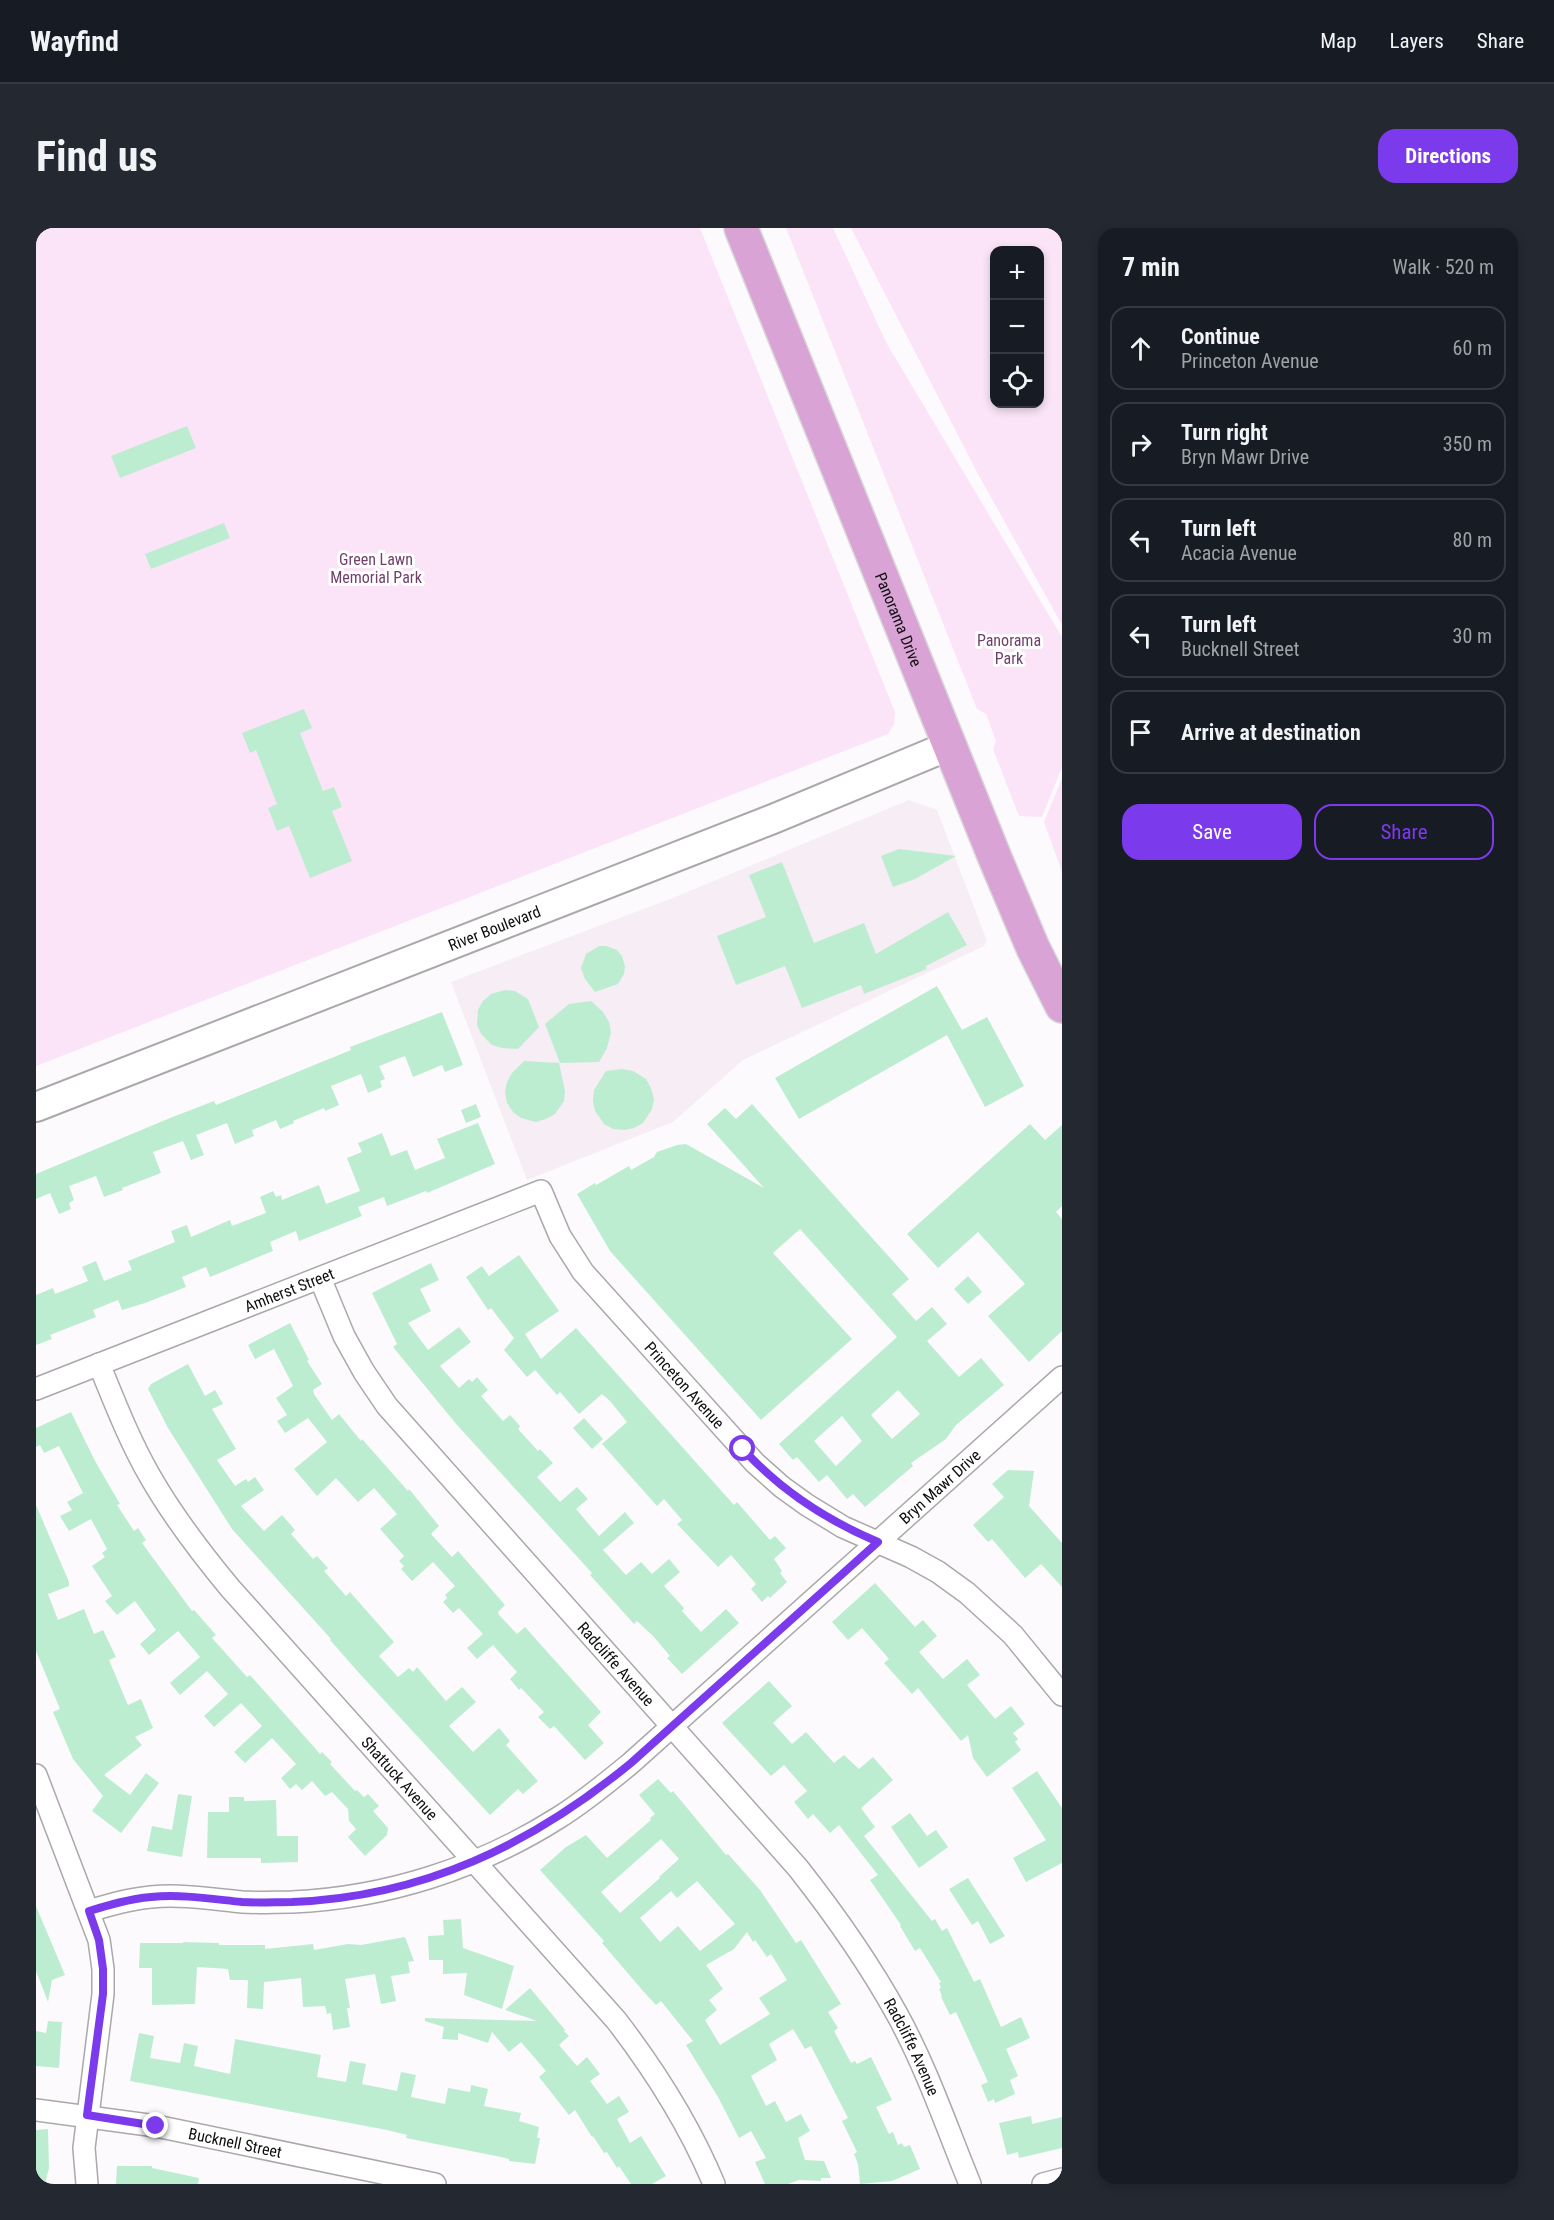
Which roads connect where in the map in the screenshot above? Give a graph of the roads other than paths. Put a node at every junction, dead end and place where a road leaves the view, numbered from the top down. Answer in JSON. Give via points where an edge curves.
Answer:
{"nodes":[{"id":1,"x":741,"y":228,"type":"edge"},
{"id":2,"x":951,"y":745,"type":"junction"},
{"id":3,"x":1062,"y":1006,"type":"edge"},
{"id":4,"x":36,"y":1107,"type":"edge"},
{"id":5,"x":541,"y":1191,"type":"joint"},
{"id":6,"x":320,"y":1278,"type":"junction"},
{"id":7,"x":99,"y":1364,"type":"junction"},
{"id":8,"x":1062,"y":1377,"type":"edge"},
{"id":9,"x":36,"y":1389,"type":"edge"},
{"id":10,"x":878,"y":1542,"type":"junction"},
{"id":11,"x":1062,"y":1695,"type":"edge"},
{"id":12,"x":672,"y":1726,"type":"junction"},
{"id":13,"x":36,"y":1775,"type":"edge"},
{"id":14,"x":475,"y":1862,"type":"junction"},
{"id":15,"x":89,"y":1911,"type":"junction"},
{"id":16,"x":36,"y":2110,"type":"edge"},
{"id":17,"x":87,"y":2115,"type":"junction"},
{"id":18,"x":1062,"y":2179,"type":"edge"},
{"id":19,"x":87,"y":2184,"type":"edge"},
{"id":20,"x":435,"y":2184,"type":"edge"},
{"id":21,"x":714,"y":2184,"type":"edge"},
{"id":22,"x":970,"y":2184,"type":"edge"},
{"id":23,"x":1043,"y":2184,"type":"edge"}],
"edges":[{"from":1,"to":2,"type":"main road","name":"Panorama Drive"},
{"from":2,"to":3,"type":"main road","name":"Panorama Drive","via":[[1033,948]]},
{"from":2,"to":4,"type":"main road","name":"River Boulevard","via":[[773,819]]},
{"from":5,"to":6,"type":"street","name":"Amherst Street"},
{"from":5,"to":10,"type":"street","name":"Princeton Avenue","via":[[571,1256],[755,1463],[807,1505]]},
{"from":6,"to":7,"type":"street","name":"Amherst Street"},
{"from":6,"to":12,"type":"street","name":"Radcliffe Avenue","via":[[344,1336],[387,1406]]},
{"from":7,"to":9,"type":"street","name":"Amherst Street"},
{"from":7,"to":14,"type":"street","name":"Shattuck Avenue","via":[[150,1477],[199,1551]]},
{"from":8,"to":10,"type":"street","name":"Bryn Mawr Drive"},
{"from":10,"to":11,"type":"street","name":"Princeton Avenue","via":[[938,1572],[968,1593],[1013,1635]]},
{"from":10,"to":12,"type":"street","name":"Bryn Mawr Drive"},
{"from":12,"to":14,"type":"street","name":"Bryn Mawr Drive","via":[[559,1818]]},
{"from":12,"to":22,"type":"street","name":"Radcliffe Avenue","via":[[798,1868],[869,1965],[925,2072]]},
{"from":13,"to":15,"type":"street"},
{"from":14,"to":15,"type":"street","name":"Bryn Mawr Drive","via":[[387,1889],[340,1897],[245,1902],[153,1897]]},
{"from":14,"to":21,"type":"street","name":"Shattuck Avenue","via":[[616,2020],[649,2063],[679,2109]]},
{"from":15,"to":17,"type":"street","via":[[99,1940],[103,1994]]},
{"from":16,"to":17,"type":"street","name":"Bucknell Street"},
{"from":17,"to":19,"type":"street"},
{"from":17,"to":20,"type":"street","name":"Bucknell Street"},
{"from":18,"to":23,"type":"street"}]}
